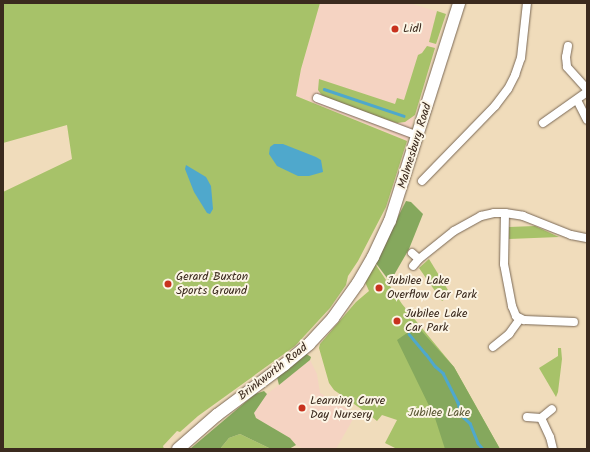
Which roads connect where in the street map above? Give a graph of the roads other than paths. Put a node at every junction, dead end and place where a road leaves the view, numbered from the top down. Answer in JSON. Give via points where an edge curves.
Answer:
{"nodes":[{"id":1,"x":460,"y":3,"type":"edge"},
{"id":2,"x":527,"y":3,"type":"edge"},
{"id":3,"x":568,"y":46,"type":"dead end"},
{"id":4,"x":587,"y":91,"type":"edge"},
{"id":5,"x":317,"y":98,"type":"dead end"},
{"id":6,"x":577,"y":100,"type":"junction"},
{"id":7,"x":587,"y":120,"type":"edge"},
{"id":8,"x":543,"y":123,"type":"dead end"},
{"id":9,"x":418,"y":136,"type":"junction"},
{"id":10,"x":422,"y":182,"type":"dead end"},
{"id":11,"x":505,"y":212,"type":"junction"},
{"id":12,"x":587,"y":238,"type":"edge"},
{"id":13,"x":412,"y":253,"type":"dead end"},
{"id":14,"x":419,"y":259,"type":"junction"},
{"id":15,"x":413,"y":266,"type":"dead end"},
{"id":16,"x":358,"y":283,"type":"joint"},
{"id":17,"x":520,"y":319,"type":"junction"},
{"id":18,"x":574,"y":322,"type":"dead end"},
{"id":19,"x":493,"y":347,"type":"dead end"},
{"id":20,"x":552,"y":409,"type":"dead end"},
{"id":21,"x":527,"y":417,"type":"dead end"},
{"id":22,"x":541,"y":418,"type":"junction"},
{"id":23,"x":178,"y":449,"type":"edge"},
{"id":24,"x":553,"y":449,"type":"edge"}],
"edges":[{"from":1,"to":9,"type":"main road","name":"Malmesbury Road"},
{"from":2,"to":10,"type":"street","via":[[521,58],[508,89]]},
{"from":3,"to":4,"type":"street","via":[[567,67]]},
{"from":4,"to":6,"type":"street"},
{"from":5,"to":9,"type":"street"},
{"from":6,"to":7,"type":"street"},
{"from":6,"to":8,"type":"street"},
{"from":9,"to":16,"type":"main road","name":"Malmesbury Road","via":[[387,228]]},
{"from":11,"to":12,"type":"street"},
{"from":11,"to":14,"type":"street","via":[[489,214],[464,224]]},
{"from":11,"to":17,"type":"street","via":[[504,264],[512,306]]},
{"from":13,"to":14,"type":"street"},
{"from":14,"to":15,"type":"street"},
{"from":16,"to":23,"type":"main road","name":"Brinkworth Road","via":[[333,318],[309,344],[217,415]]},
{"from":17,"to":18,"type":"street"},
{"from":17,"to":19,"type":"street","via":[[509,334]]},
{"from":20,"to":22,"type":"street"},
{"from":21,"to":22,"type":"street"},
{"from":22,"to":24,"type":"street"}]}
